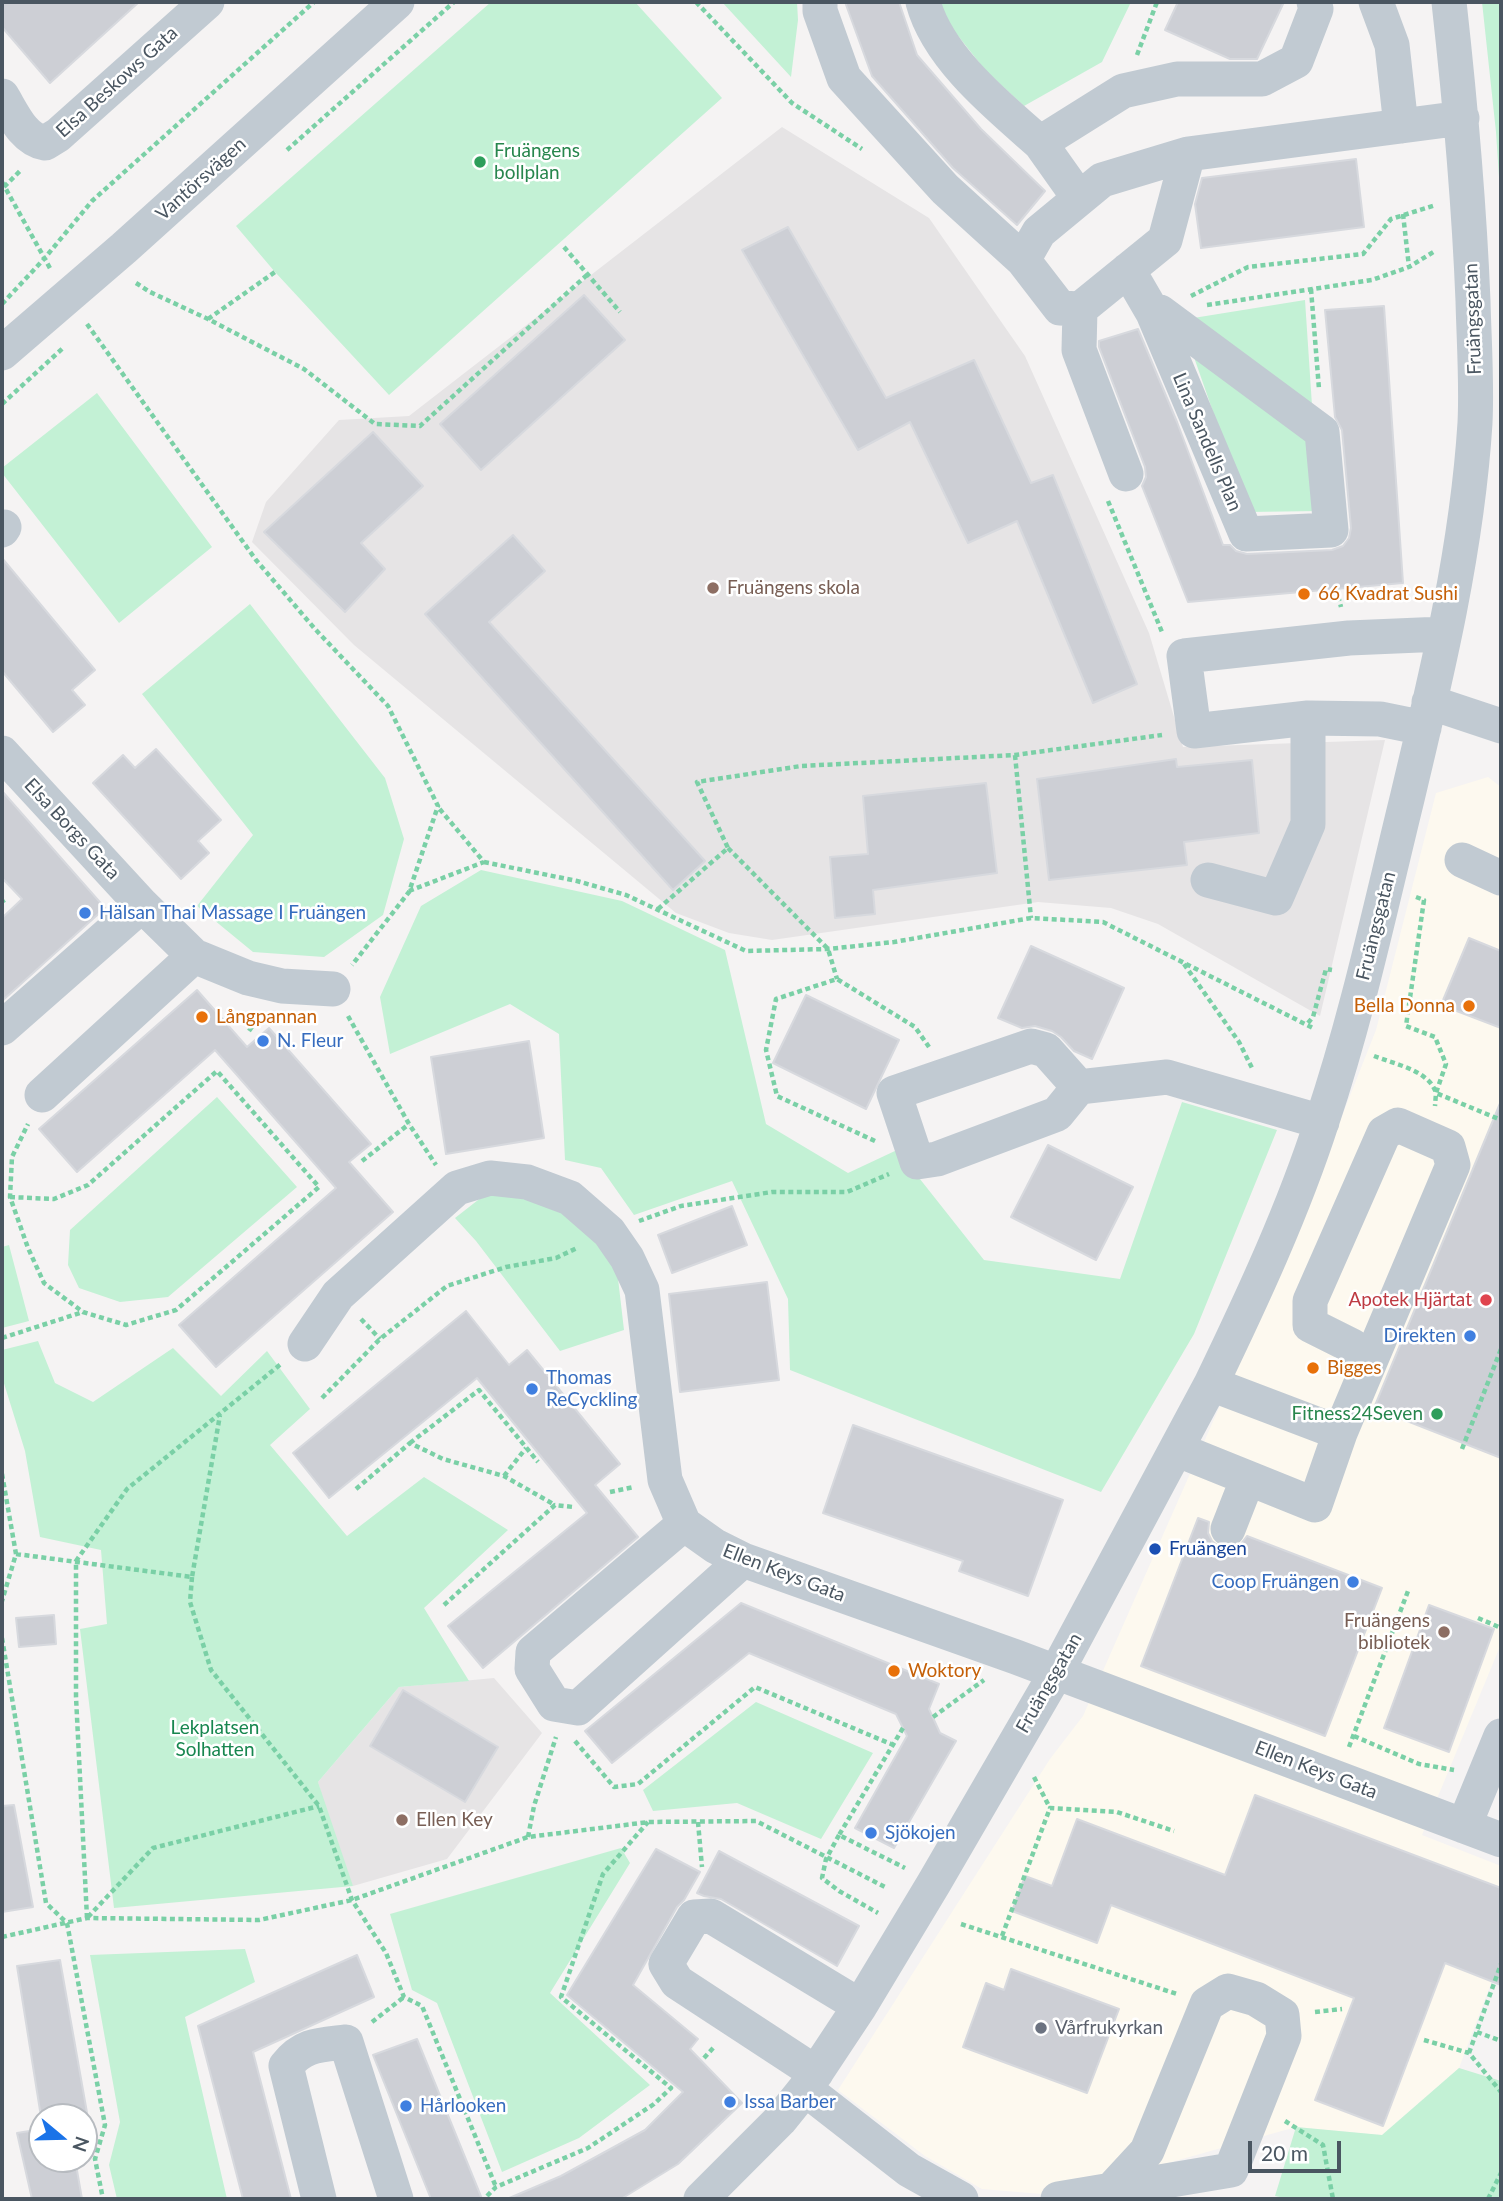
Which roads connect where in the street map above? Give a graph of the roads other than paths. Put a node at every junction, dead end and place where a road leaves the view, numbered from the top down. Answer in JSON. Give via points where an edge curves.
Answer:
{"nodes":[{"id":1,"x":207,"y":2,"type":"edge"},
{"id":2,"x":397,"y":2,"type":"edge"},
{"id":3,"x":820,"y":2,"type":"edge"},
{"id":4,"x":923,"y":2,"type":"edge"},
{"id":5,"x":1314,"y":2,"type":"edge"},
{"id":6,"x":1376,"y":2,"type":"edge"},
{"id":7,"x":1449,"y":2,"type":"edge"},
{"id":8,"x":2,"y":96,"type":"edge"},
{"id":9,"x":1462,"y":118,"type":"junction"},
{"id":10,"x":1401,"y":126,"type":"junction"},
{"id":11,"x":1040,"y":143,"type":"junction"},
{"id":12,"x":1188,"y":154,"type":"junction"},
{"id":13,"x":1079,"y":198,"type":"junction"},
{"id":14,"x":1023,"y":260,"type":"junction"},
{"id":15,"x":1128,"y":270,"type":"junction"},
{"id":16,"x":1080,"y":309,"type":"junction"},
{"id":17,"x":1160,"y":312,"type":"road end"},
{"id":18,"x":6,"y":340,"type":"edge"},
{"id":19,"x":1126,"y":474,"type":"dead end"},
{"id":20,"x":1443,"y":634,"type":"junction"},
{"id":21,"x":1426,"y":715,"type":"junction"},
{"id":22,"x":1308,"y":718,"type":"junction"},
{"id":23,"x":1501,"y":726,"type":"edge"},
{"id":24,"x":2,"y":753,"type":"edge"},
{"id":25,"x":1462,"y":860,"type":"dead end"},
{"id":26,"x":1501,"y":878,"type":"edge"},
{"id":27,"x":1208,"y":880,"type":"dead end"},
{"id":28,"x":142,"y":905,"type":"junction"},
{"id":29,"x":194,"y":956,"type":"junction"},
{"id":30,"x":333,"y":989,"type":"road end"},
{"id":31,"x":2,"y":1028,"type":"edge"},
{"id":32,"x":1079,"y":1087,"type":"junction"},
{"id":33,"x":42,"y":1095,"type":"road end"},
{"id":34,"x":1322,"y":1122,"type":"junction"},
{"id":35,"x":305,"y":1344,"type":"road end"},
{"id":36,"x":1363,"y":1377,"type":"junction"},
{"id":37,"x":1210,"y":1384,"type":"junction"},
{"id":38,"x":1340,"y":1433,"type":"junction"},
{"id":39,"x":1176,"y":1449,"type":"junction"},
{"id":40,"x":1248,"y":1478,"type":"junction"},
{"id":41,"x":684,"y":1524,"type":"junction"},
{"id":42,"x":1228,"y":1529,"type":"dead end"},
{"id":43,"x":743,"y":1560,"type":"junction"},
{"id":44,"x":1056,"y":1673,"type":"junction"},
{"id":45,"x":1501,"y":1735,"type":"edge"},
{"id":46,"x":1494,"y":1777,"type":"edge"},
{"id":47,"x":1464,"y":1826,"type":"junction"},
{"id":48,"x":1501,"y":1840,"type":"edge"},
{"id":49,"x":860,"y":2006,"type":"junction"},
{"id":50,"x":811,"y":2081,"type":"junction"},
{"id":51,"x":1111,"y":2190,"type":"junction"},
{"id":52,"x":319,"y":2199,"type":"edge"},
{"id":53,"x":396,"y":2199,"type":"edge"},
{"id":54,"x":701,"y":2199,"type":"edge"},
{"id":55,"x":961,"y":2199,"type":"edge"},
{"id":56,"x":1058,"y":2199,"type":"edge"}],
"edges":[{"from":1,"to":8,"type":"street","name":"Elsa Beskows Gata","via":[[45,144],[27,134]]},
{"from":2,"to":18,"type":"street","name":"Vantörsvägen","via":[[124,248]]},
{"from":3,"to":14,"type":"street","via":[[844,78],[944,189]]},
{"from":4,"to":11,"type":"street","via":[[928,21],[974,85]]},
{"from":5,"to":11,"type":"street","via":[[1317,9],[1296,61],[1262,79],[1177,79],[1123,91]]},
{"from":6,"to":10,"type":"street","via":[[1392,44]]},
{"from":7,"to":9,"type":"street","name":"Fruängsgatan"},
{"from":9,"to":10,"type":"street"},
{"from":9,"to":20,"type":"street","name":"Fruängsgatan","via":[[1475,418],[1470,492]]},
{"from":10,"to":12,"type":"street"},
{"from":11,"to":13,"type":"street"},
{"from":12,"to":13,"type":"street","via":[[1102,180]]},
{"from":12,"to":15,"type":"street","via":[[1165,240]]},
{"from":13,"to":14,"type":"street","via":[[1039,232]]},
{"from":14,"to":16,"type":"street","via":[[1060,309]]},
{"from":15,"to":16,"type":"street"},
{"from":15,"to":17,"type":"street","name":"Lina Sandells Plan","via":[[1153,313],[1246,534],[1331,530],[1322,432]]},
{"from":16,"to":19,"type":"street","via":[[1079,350]]},
{"from":20,"to":21,"type":"street","name":"Fruängsgatan"},
{"from":20,"to":22,"type":"street","via":[[1349,638],[1184,656],[1194,731]]},
{"from":21,"to":22,"type":"street"},
{"from":21,"to":23,"type":"street"},
{"from":21,"to":34,"type":"street","name":"Fruängsgatan","via":[[1363,978]]},
{"from":22,"to":27,"type":"street","via":[[1308,824],[1276,898]]},
{"from":24,"to":28,"type":"street","name":"Elsa Borgs Gata"},
{"from":25,"to":26,"type":"street"},
{"from":28,"to":29,"type":"street","name":"Elsa Borgs Gata"},
{"from":28,"to":31,"type":"street"},
{"from":29,"to":30,"type":"street","name":"Elsa Borgs Gata","via":[[248,978],[282,986]]},
{"from":29,"to":33,"type":"street"},
{"from":32,"to":32,"type":"street","via":[[1057,1114],[937,1159],[917,1162],[894,1093],[1031,1046],[1046,1049]]},
{"from":32,"to":34,"type":"street","via":[[1167,1077]]},
{"from":34,"to":37,"type":"street","name":"Fruängsgatan","via":[[1276,1242]]},
{"from":35,"to":41,"type":"street","via":[[338,1295],[457,1188],[490,1178],[527,1182],[570,1198],[609,1232],[642,1290],[665,1480]]},
{"from":36,"to":36,"type":"street","via":[[1453,1165],[1448,1147],[1398,1125],[1384,1132],[1310,1301],[1310,1325],[1352,1346]]},
{"from":36,"to":38,"type":"street"},
{"from":37,"to":38,"type":"street"},
{"from":37,"to":39,"type":"street","name":"Fruängsgatan"},
{"from":38,"to":40,"type":"street","via":[[1315,1505]]},
{"from":39,"to":40,"type":"street"},
{"from":39,"to":44,"type":"street","name":"Fruängsgatan"},
{"from":40,"to":42,"type":"street"},
{"from":41,"to":43,"type":"street","name":"Ellen Keys Gata"},
{"from":41,"to":43,"type":"street","via":[[533,1652],[532,1669],[554,1704],[578,1708]]},
{"from":43,"to":44,"type":"street","name":"Ellen Keys Gata"},
{"from":44,"to":47,"type":"street","name":"Ellen Keys Gata"},
{"from":44,"to":49,"type":"street","name":"Fruängsgatan"},
{"from":45,"to":46,"type":"street"},
{"from":46,"to":47,"type":"street"},
{"from":47,"to":48,"type":"street","name":"Ellen Keys Gata"},
{"from":49,"to":50,"type":"street","name":"Fruängsgatan"},
{"from":49,"to":50,"type":"street","via":[[711,1916],[694,1917],[666,1965],[677,1982]]},
{"from":50,"to":54,"type":"street","name":"Fruängsgatan","via":[[780,2120]]},
{"from":50,"to":55,"type":"street","via":[[909,2170]]},
{"from":51,"to":51,"type":"street","via":[[1231,2170],[1284,2035],[1282,2015],[1256,1998],[1228,1990],[1207,2004],[1147,2151]]},
{"from":51,"to":56,"type":"street"},
{"from":52,"to":53,"type":"street","via":[[286,2066],[295,2053],[315,2045],[346,2042]]}]}
